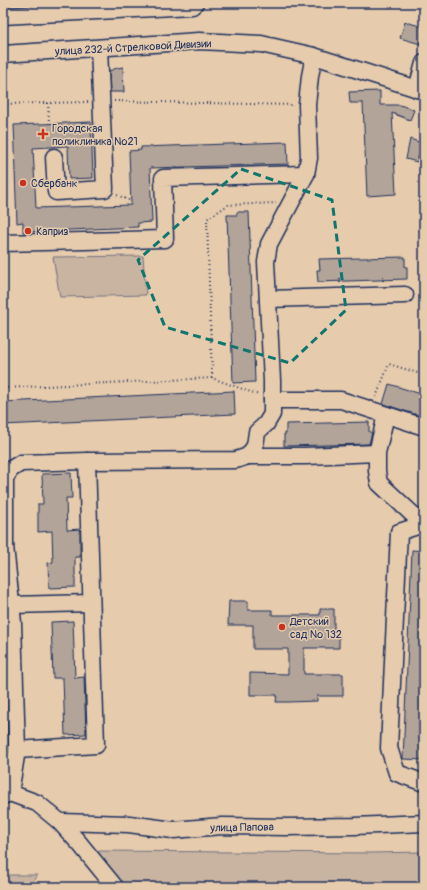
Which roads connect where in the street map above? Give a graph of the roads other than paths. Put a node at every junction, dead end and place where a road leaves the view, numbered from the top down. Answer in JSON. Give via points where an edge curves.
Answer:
{"nodes":[{"id":1,"x":195,"y":3,"type":"edge"},
{"id":2,"x":3,"y":16,"type":"edge"},
{"id":3,"x":99,"y":48,"type":"junction"},
{"id":4,"x":3,"y":54,"type":"edge"},
{"id":5,"x":314,"y":56,"type":"junction"},
{"id":6,"x":424,"y":63,"type":"edge"},
{"id":7,"x":420,"y":90,"type":"edge"},
{"id":8,"x":54,"y":157,"type":"dead end"},
{"id":9,"x":306,"y":174,"type":"junction"},
{"id":10,"x":3,"y":243,"type":"edge"},
{"id":11,"x":405,"y":295,"type":"dead end"},
{"id":12,"x":268,"y":299,"type":"junction"},
{"id":13,"x":272,"y":400,"type":"junction"},
{"id":14,"x":386,"y":415,"type":"junction"},
{"id":15,"x":424,"y":427,"type":"edge"},
{"id":16,"x":377,"y":453,"type":"junction"},
{"id":17,"x":248,"y":456,"type":"junction"},
{"id":18,"x":87,"y":461,"type":"junction"},
{"id":19,"x":424,"y":524,"type":"edge"},
{"id":20,"x":4,"y":542,"type":"edge"},
{"id":21,"x":91,"y":603,"type":"junction"},
{"id":22,"x":11,"y":605,"type":"junction"},
{"id":23,"x":17,"y":750,"type":"junction"},
{"id":24,"x":424,"y":783,"type":"edge"},
{"id":25,"x":6,"y":794,"type":"edge"},
{"id":26,"x":60,"y":822,"type":"junction"},
{"id":27,"x":424,"y":823,"type":"edge"},
{"id":28,"x":115,"y":887,"type":"edge"}],
"edges":[{"from":1,"to":2,"type":"street","via":[[192,6]]},
{"from":3,"to":4,"type":"street","name":"улица 232-й Стрелковой Дивизии"},
{"from":3,"to":5,"type":"street","name":"улица 232-й Стрелковой Дивизии","via":[[199,42],[238,43],[261,44]]},
{"from":3,"to":8,"type":"street","via":[[105,189],[56,192]]},
{"from":5,"to":7,"type":"street","name":"улица 232-й Стрелковой Дивизии"},
{"from":5,"to":9,"type":"street","via":[[307,105],[310,158]]},
{"from":6,"to":7,"type":"street"},
{"from":9,"to":10,"type":"street","via":[[163,178],[165,239]]},
{"from":9,"to":12,"type":"street","via":[[269,244],[266,262]]},
{"from":11,"to":12,"type":"street"},
{"from":12,"to":13,"type":"street"},
{"from":13,"to":14,"type":"street","via":[[340,400]]},
{"from":13,"to":17,"type":"street","via":[[272,414],[257,432],[255,446]]},
{"from":14,"to":15,"type":"street"},
{"from":14,"to":16,"type":"street"},
{"from":16,"to":17,"type":"street"},
{"from":16,"to":19,"type":"street","via":[[379,483]]},
{"from":17,"to":18,"type":"street","via":[[236,460]]},
{"from":18,"to":20,"type":"street","via":[[21,463],[11,469],[5,478]]},
{"from":18,"to":21,"type":"street"},
{"from":19,"to":24,"type":"street","via":[[399,532],[389,748],[397,773]]},
{"from":20,"to":22,"type":"street"},
{"from":21,"to":22,"type":"street"},
{"from":21,"to":23,"type":"street","via":[[96,745]]},
{"from":22,"to":23,"type":"street"},
{"from":23,"to":25,"type":"street"},
{"from":25,"to":26,"type":"street","via":[[37,803]]},
{"from":26,"to":27,"type":"street","name":"улица Папова","via":[[129,824],[173,830],[222,826]]},
{"from":26,"to":28,"type":"street"}]}
